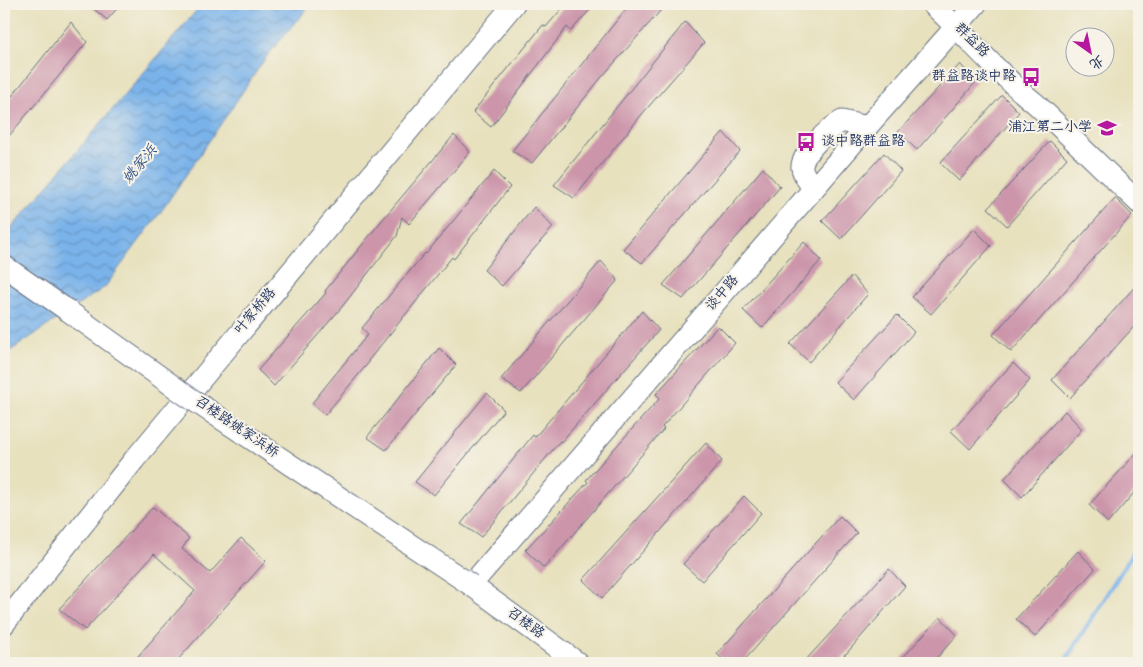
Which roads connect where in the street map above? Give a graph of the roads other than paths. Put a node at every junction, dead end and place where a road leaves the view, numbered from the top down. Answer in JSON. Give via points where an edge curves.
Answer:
{"nodes":[{"id":1,"x":514,"y":4,"type":"edge"},
{"id":2,"x":932,"y":4,"type":"edge"},
{"id":3,"x":976,"y":4,"type":"edge"},
{"id":4,"x":956,"y":26,"type":"junction"},
{"id":5,"x":867,"y":127,"type":"junction"},
{"id":6,"x":813,"y":189,"type":"junction"},
{"id":7,"x":1139,"y":203,"type":"edge"},
{"id":8,"x":4,"y":266,"type":"edge"},
{"id":9,"x":471,"y":585,"type":"junction"},
{"id":10,"x":4,"y":624,"type":"edge"},
{"id":11,"x":578,"y":663,"type":"edge"}],
"edges":[{"from":1,"to":10,"type":"street","name":"叶家桥路","via":[[134,460]]},
{"from":2,"to":4,"type":"street","name":"群益路"},
{"from":3,"to":4,"type":"street","name":"谈中路"},
{"from":4,"to":5,"type":"street","name":"谈中路"},
{"from":4,"to":7,"type":"street","name":"群益路"},
{"from":5,"to":6,"type":"street","name":"谈中路"},
{"from":5,"to":6,"type":"street","via":[[842,121],[804,157],[802,168]]},
{"from":6,"to":9,"type":"street","name":"谈中路"},
{"from":8,"to":9,"type":"street","name":"召楼路姚家浜桥","bridge":true,"via":[[187,396]]},
{"from":9,"to":11,"type":"street","name":"召楼路"}]}
